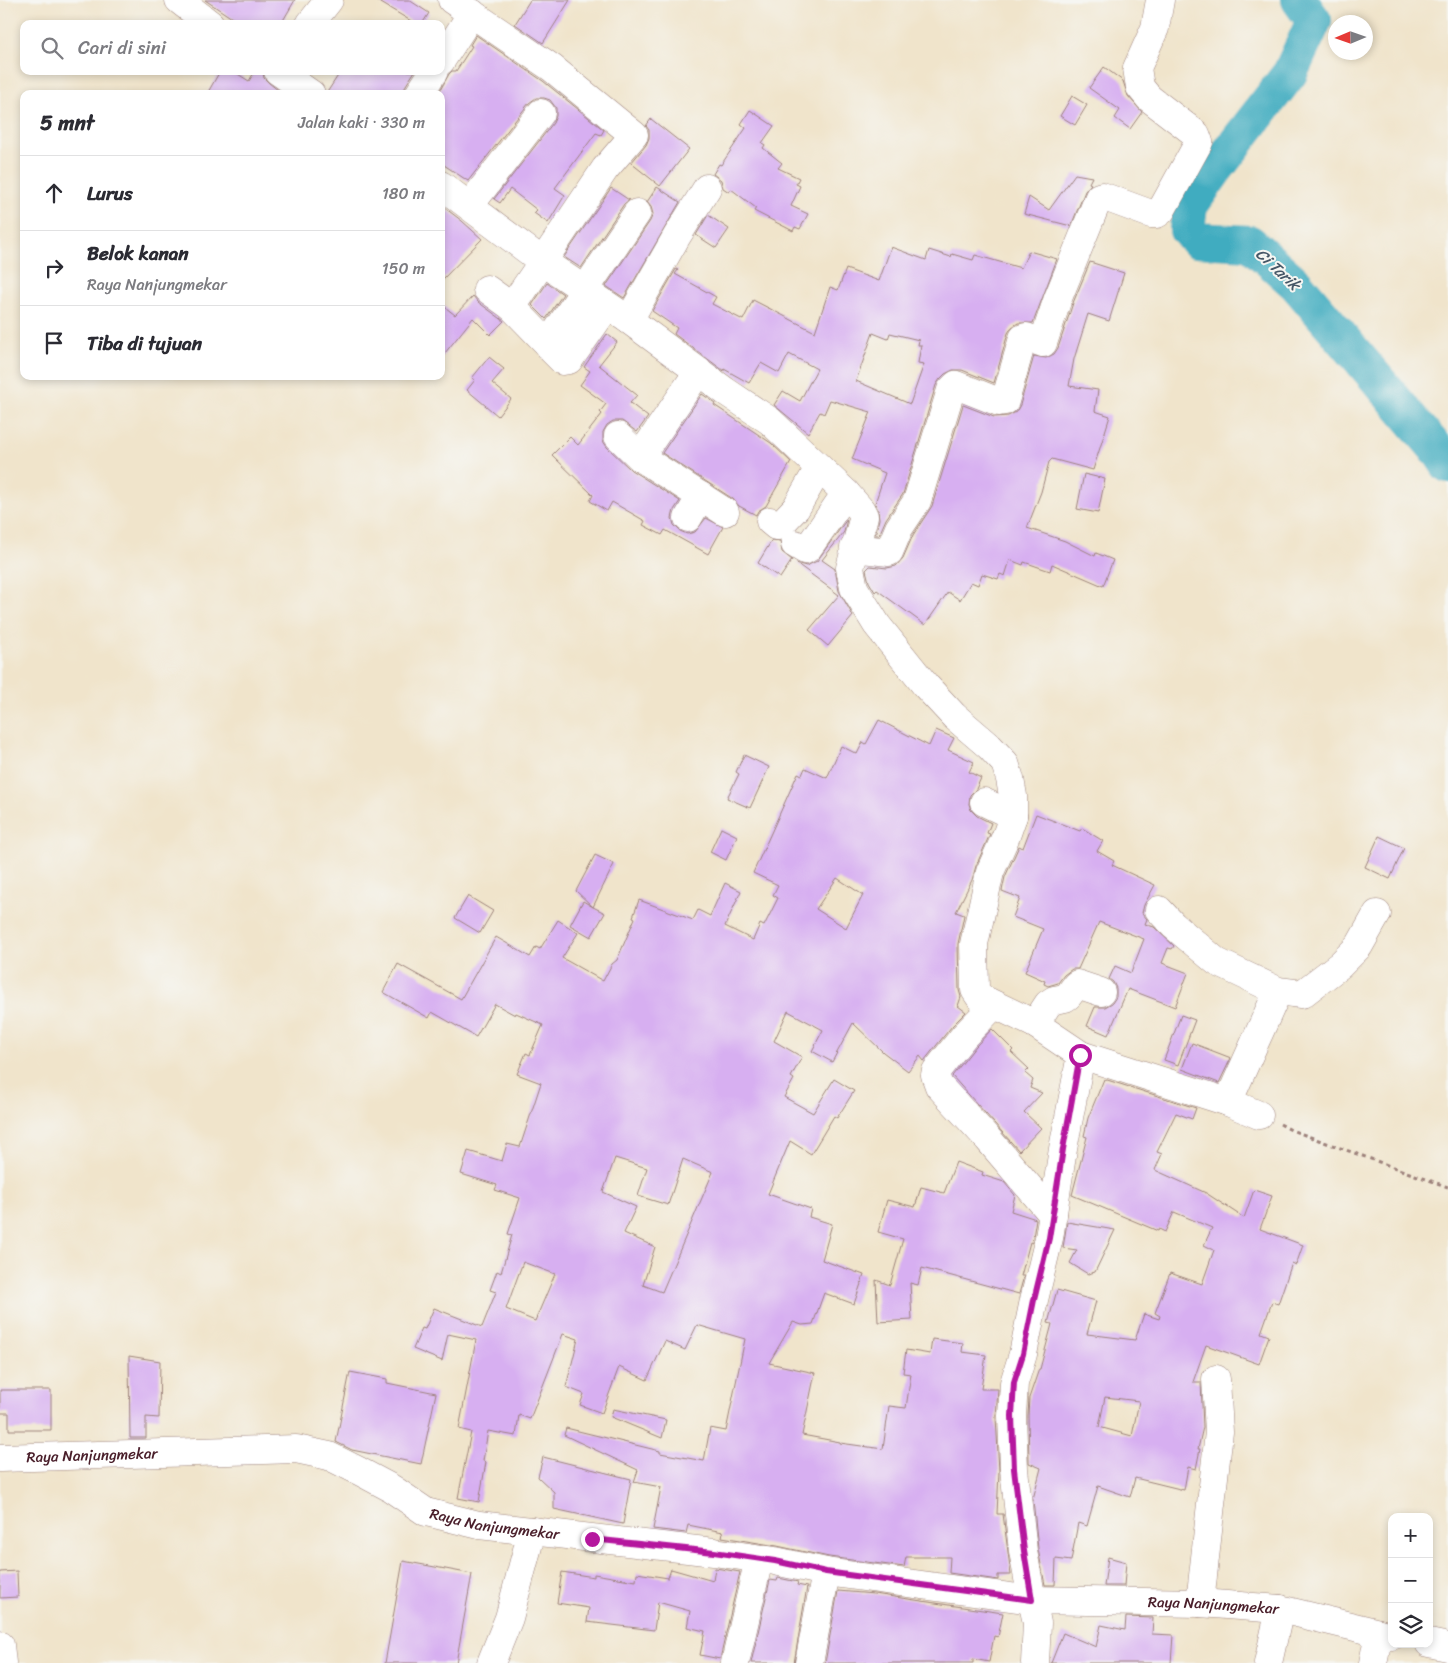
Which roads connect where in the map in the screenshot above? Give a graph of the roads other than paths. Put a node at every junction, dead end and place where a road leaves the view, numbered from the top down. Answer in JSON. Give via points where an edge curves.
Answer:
{"nodes":[{"id":1,"x":329,"y":0,"type":"edge"},
{"id":2,"x":1160,"y":0,"type":"edge"},
{"id":3,"x":185,"y":2,"type":"edge"},
{"id":4,"x":462,"y":6,"type":"edge"},
{"id":5,"x":205,"y":20,"type":"edge"},
{"id":6,"x":313,"y":20,"type":"edge"},
{"id":7,"x":445,"y":51,"type":"edge"},
{"id":8,"x":431,"y":75,"type":"edge"},
{"id":9,"x":421,"y":90,"type":"edge"},
{"id":10,"x":541,"y":113,"type":"dead end"},
{"id":11,"x":445,"y":188,"type":"edge"},
{"id":12,"x":707,"y":188,"type":"dead end"},
{"id":13,"x":470,"y":205,"type":"junction"},
{"id":14,"x":637,"y":213,"type":"dead end"},
{"id":15,"x":542,"y":260,"type":"junction"},
{"id":16,"x":487,"y":289,"type":"dead end"},
{"id":17,"x":585,"y":290,"type":"junction"},
{"id":18,"x":607,"y":306,"type":"junction"},
{"id":19,"x":512,"y":307,"type":"junction"},
{"id":20,"x":629,"y":320,"type":"junction"},
{"id":21,"x":548,"y":344,"type":"junction"},
{"id":22,"x":698,"y":372,"type":"junction"},
{"id":23,"x":618,"y":436,"type":"dead end"},
{"id":24,"x":640,"y":457,"type":"junction"},
{"id":25,"x":820,"y":468,"type":"junction"},
{"id":26,"x":846,"y":493,"type":"junction"},
{"id":27,"x":725,"y":512,"type":"dead end"},
{"id":28,"x":770,"y":521,"type":"dead end"},
{"id":29,"x":795,"y":544,"type":"dead end"},
{"id":30,"x":854,"y":548,"type":"junction"},
{"id":31,"x":984,"y":802,"type":"dead end"},
{"id":32,"x":1013,"y":816,"type":"junction"},
{"id":33,"x":1159,"y":910,"type":"dead end"},
{"id":34,"x":1377,"y":914,"type":"dead end"},
{"id":35,"x":1278,"y":991,"type":"junction"},
{"id":36,"x":1101,"y":992,"type":"dead end"},
{"id":37,"x":994,"y":1005,"type":"junction"},
{"id":38,"x":1035,"y":1024,"type":"junction"},
{"id":39,"x":1080,"y":1055,"type":"junction"},
{"id":40,"x":1228,"y":1102,"type":"junction"},
{"id":41,"x":1259,"y":1115,"type":"road end"},
{"id":42,"x":1053,"y":1215,"type":"junction"},
{"id":43,"x":1216,"y":1379,"type":"dead end"},
{"id":44,"x":0,"y":1458,"type":"edge"},
{"id":45,"x":532,"y":1531,"type":"junction"},
{"id":46,"x":759,"y":1560,"type":"junction"},
{"id":47,"x":826,"y":1572,"type":"junction"},
{"id":48,"x":1031,"y":1592,"type":"junction"},
{"id":49,"x":1200,"y":1603,"type":"junction"},
{"id":50,"x":1280,"y":1609,"type":"junction"},
{"id":51,"x":1385,"y":1635,"type":"edge"},
{"id":52,"x":1433,"y":1644,"type":"edge"},
{"id":53,"x":0,"y":1645,"type":"edge"},
{"id":54,"x":1448,"y":1647,"type":"edge"},
{"id":55,"x":2,"y":1663,"type":"edge"},
{"id":56,"x":491,"y":1663,"type":"edge"},
{"id":57,"x":735,"y":1663,"type":"edge"},
{"id":58,"x":810,"y":1663,"type":"edge"},
{"id":59,"x":1035,"y":1663,"type":"edge"},
{"id":60,"x":1268,"y":1663,"type":"edge"},
{"id":61,"x":1373,"y":1663,"type":"edge"}],
"edges":[{"from":1,"to":6,"type":"street"},
{"from":2,"to":30,"type":"street","via":[[1156,28],[1137,68],[1140,87],[1149,98],[1196,134],[1199,142],[1161,211],[1151,214],[1099,197],[1043,343],[1023,338],[1005,402],[956,385],[916,501],[889,552]]},
{"from":3,"to":5,"type":"street"},
{"from":4,"to":7,"type":"street"},
{"from":4,"to":15,"type":"street","via":[[552,68],[634,135],[605,169]]},
{"from":8,"to":9,"type":"street"},
{"from":10,"to":13,"type":"street"},
{"from":11,"to":13,"type":"street"},
{"from":12,"to":20,"type":"street"},
{"from":13,"to":15,"type":"street"},
{"from":14,"to":17,"type":"street"},
{"from":15,"to":17,"type":"street"},
{"from":15,"to":19,"type":"street"},
{"from":16,"to":19,"type":"street"},
{"from":17,"to":18,"type":"street"},
{"from":17,"to":21,"type":"street"},
{"from":18,"to":20,"type":"street"},
{"from":18,"to":21,"type":"street","via":[[568,360],[563,361]]},
{"from":19,"to":21,"type":"street"},
{"from":20,"to":22,"type":"street"},
{"from":22,"to":24,"type":"street"},
{"from":22,"to":25,"type":"street","via":[[770,421]]},
{"from":23,"to":24,"type":"street"},
{"from":24,"to":27,"type":"street","via":[[695,507]]},
{"from":25,"to":26,"type":"street"},
{"from":25,"to":28,"type":"street","via":[[796,508],[779,526]]},
{"from":26,"to":29,"type":"street","via":[[808,548],[805,550]]},
{"from":26,"to":30,"type":"street","via":[[864,516]]},
{"from":30,"to":32,"type":"street","via":[[850,568],[854,588],[877,625],[926,686],[1005,763],[1013,796]]},
{"from":31,"to":32,"type":"street"},
{"from":32,"to":37,"type":"street","via":[[990,872],[974,944],[975,990]]},
{"from":33,"to":35,"type":"street","via":[[1217,962]]},
{"from":34,"to":35,"type":"street","via":[[1359,946],[1304,993]]},
{"from":35,"to":40,"type":"street"},
{"from":36,"to":38,"type":"street","via":[[1077,984],[1068,996],[1048,1004]]},
{"from":37,"to":38,"type":"street"},
{"from":37,"to":42,"type":"street","via":[[936,1071],[936,1080]]},
{"from":38,"to":39,"type":"street"},
{"from":39,"to":40,"type":"street"},
{"from":39,"to":42,"type":"street"},
{"from":40,"to":41,"type":"street"},
{"from":42,"to":48,"type":"street","via":[[1014,1382],[1012,1416],[1014,1469]]},
{"from":43,"to":49,"type":"street","via":[[1219,1432]]},
{"from":44,"to":45,"type":"street","name":"Raya Nanjungmekar","via":[[296,1449],[329,1456],[391,1488],[426,1512],[480,1525]]},
{"from":45,"to":46,"type":"street","name":"Raya Nanjungmekar"},
{"from":45,"to":56,"type":"street","via":[[509,1618]]},
{"from":46,"to":47,"type":"street","name":"Raya Nanjungmekar"},
{"from":46,"to":57,"type":"street"},
{"from":47,"to":48,"type":"street","name":"Raya Nanjungmekar"},
{"from":47,"to":58,"type":"street"},
{"from":48,"to":49,"type":"street","name":"Raya Nanjungmekar"},
{"from":48,"to":59,"type":"street","via":[[1037,1623]]},
{"from":49,"to":50,"type":"street","name":"Raya Nanjungmekar"},
{"from":50,"to":51,"type":"street","name":"Raya Nanjungmekar"},
{"from":50,"to":60,"type":"street"},
{"from":51,"to":61,"type":"street"},
{"from":52,"to":54,"type":"street"},
{"from":53,"to":55,"type":"street"}]}
